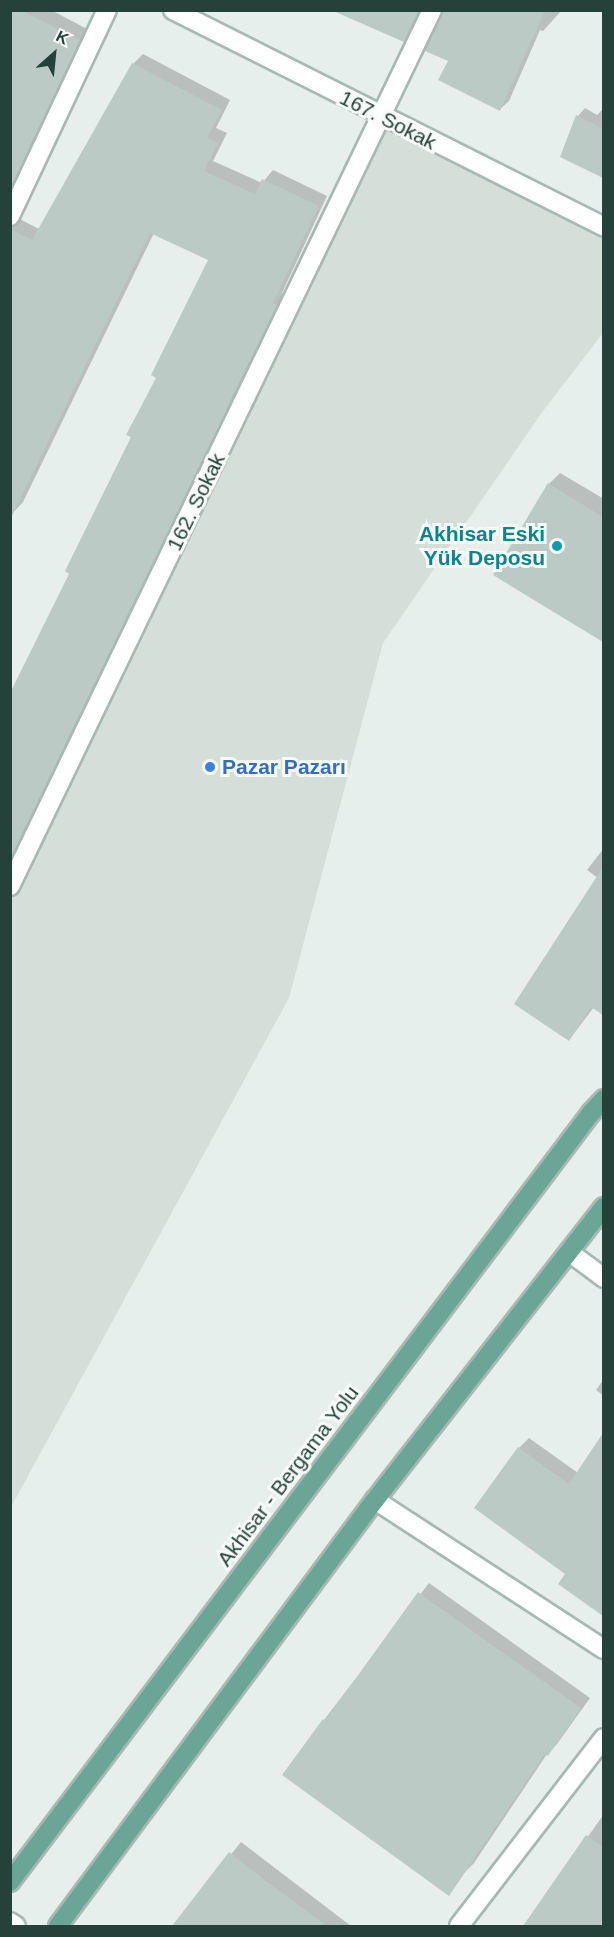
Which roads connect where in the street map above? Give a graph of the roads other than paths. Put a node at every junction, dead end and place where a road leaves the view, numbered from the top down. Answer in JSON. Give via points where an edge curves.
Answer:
{"nodes":[{"id":1,"x":106,"y":10,"type":"edge"},
{"id":2,"x":173,"y":10,"type":"edge"},
{"id":3,"x":432,"y":10,"type":"edge"},
{"id":4,"x":382,"y":118,"type":"junction"},
{"id":5,"x":10,"y":216,"type":"edge"},
{"id":6,"x":603,"y":228,"type":"edge"},
{"id":7,"x":10,"y":886,"type":"edge"},
{"id":8,"x":603,"y":1100,"type":"edge"},
{"id":9,"x":603,"y":1208,"type":"edge"},
{"id":10,"x":568,"y":1252,"type":"junction"},
{"id":11,"x":603,"y":1278,"type":"edge"},
{"id":12,"x":375,"y":1500,"type":"junction"},
{"id":13,"x":603,"y":1648,"type":"edge"},
{"id":14,"x":603,"y":1738,"type":"edge"},
{"id":15,"x":10,"y":1882,"type":"edge"},
{"id":16,"x":10,"y":1922,"type":"edge"},
{"id":17,"x":16,"y":1926,"type":"edge"},
{"id":18,"x":58,"y":1926,"type":"edge"},
{"id":19,"x":459,"y":1926,"type":"edge"}],
"edges":[{"from":1,"to":5,"type":"street"},
{"from":2,"to":4,"type":"street","name":"167. Sokak"},
{"from":3,"to":4,"type":"street","name":"162. Sokak"},
{"from":4,"to":6,"type":"street","name":"167. Sokak"},
{"from":4,"to":7,"type":"street","name":"162. Sokak"},
{"from":8,"to":15,"type":"main road","name":"Akhisar - Bergama Yolu"},
{"from":9,"to":10,"type":"main road"},
{"from":10,"to":11,"type":"street"},
{"from":10,"to":12,"type":"main road"},
{"from":12,"to":13,"type":"street"},
{"from":12,"to":18,"type":"main road"},
{"from":14,"to":19,"type":"street"},
{"from":16,"to":17,"type":"street"}]}
